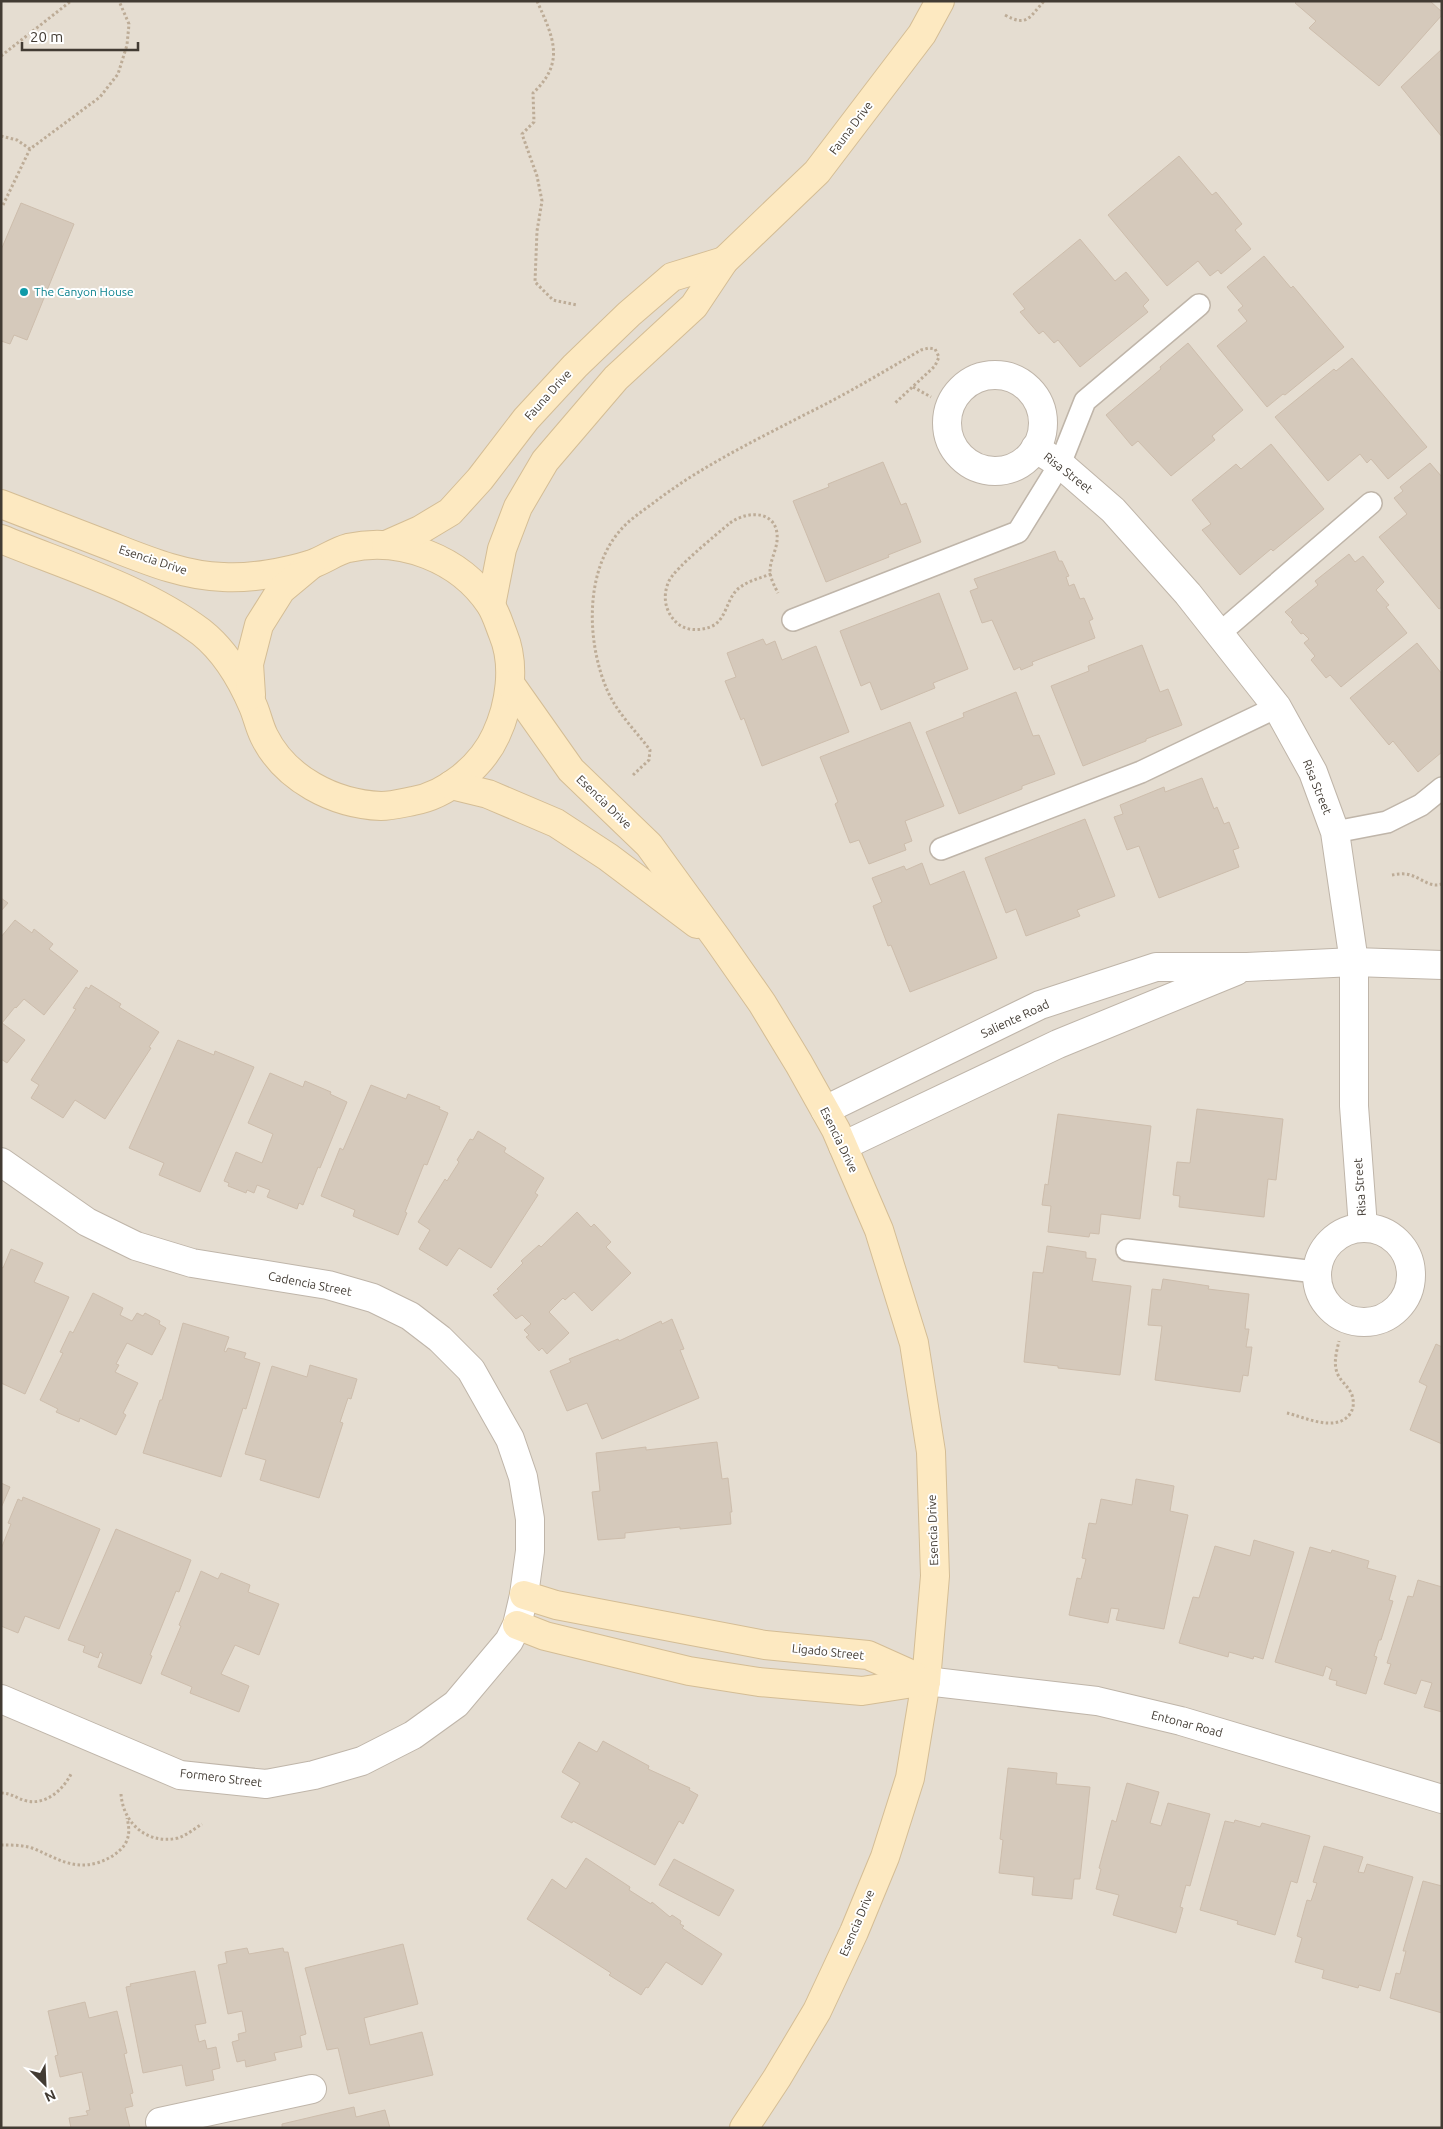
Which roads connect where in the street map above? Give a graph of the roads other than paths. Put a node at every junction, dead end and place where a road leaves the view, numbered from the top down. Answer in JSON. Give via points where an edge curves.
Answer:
{"nodes":[{"id":1,"x":940,"y":1,"type":"edge"},
{"id":2,"x":724,"y":262,"type":"junction"},
{"id":3,"x":1199,"y":305,"type":"dead end"},
{"id":4,"x":1036,"y":448,"type":"dead end"},
{"id":5,"x":1060,"y":464,"type":"junction"},
{"id":6,"x":1,"y":504,"type":"edge"},
{"id":7,"x":1371,"y":504,"type":"dead end"},
{"id":8,"x":1,"y":539,"type":"edge"},
{"id":9,"x":386,"y":545,"type":"junction"},
{"id":10,"x":312,"y":564,"type":"junction"},
{"id":11,"x":491,"y":605,"type":"junction"},
{"id":12,"x":792,"y":620,"type":"road end"},
{"id":13,"x":1220,"y":633,"type":"junction"},
{"id":14,"x":511,"y":685,"type":"junction"},
{"id":15,"x":252,"y":704,"type":"junction"},
{"id":16,"x":1277,"y":708,"type":"junction"},
{"id":17,"x":452,"y":785,"type":"junction"},
{"id":18,"x":1442,"y":788,"type":"edge"},
{"id":19,"x":1335,"y":832,"type":"junction"},
{"id":20,"x":940,"y":849,"type":"dead end"},
{"id":21,"x":718,"y":940,"type":"junction"},
{"id":22,"x":1354,"y":962,"type":"junction"},
{"id":23,"x":1442,"y":965,"type":"edge"},
{"id":24,"x":1247,"y":967,"type":"junction"},
{"id":25,"x":825,"y":1110,"type":"junction"},
{"id":26,"x":844,"y":1146,"type":"junction"},
{"id":27,"x":1,"y":1162,"type":"edge"},
{"id":28,"x":1363,"y":1227,"type":"junction"},
{"id":29,"x":1127,"y":1250,"type":"dead end"},
{"id":30,"x":1316,"y":1272,"type":"junction"},
{"id":31,"x":524,"y":1595,"type":"junction"},
{"id":32,"x":517,"y":1625,"type":"junction"},
{"id":33,"x":926,"y":1680,"type":"junction"},
{"id":34,"x":1,"y":1699,"type":"edge"},
{"id":35,"x":1442,"y":1799,"type":"edge"},
{"id":36,"x":312,"y":2090,"type":"dead end"},
{"id":37,"x":243,"y":2116,"type":"edge"},
{"id":38,"x":160,"y":2122,"type":"dead end"},
{"id":39,"x":744,"y":2128,"type":"edge"}],
"edges":[{"from":1,"to":2,"type":"street","name":"Fauna Drive","via":[[922,34],[817,172]]},
{"from":2,"to":9,"type":"street","name":"Fauna Drive","via":[[672,277],[574,366],[450,512]]},
{"from":2,"to":11,"type":"street","name":"Fauna Drive","via":[[694,306],[616,378],[545,461],[518,507],[502,548]]},
{"from":3,"to":5,"type":"lane","via":[[1085,401]]},
{"from":4,"to":5,"type":"street","name":"Risa Street"},
{"from":5,"to":12,"type":"lane","via":[[1018,532]]},
{"from":5,"to":13,"type":"street","name":"Risa Street","via":[[1113,510]]},
{"from":6,"to":10,"type":"street","name":"Esencia Drive","via":[[145,560],[186,571],[222,577],[258,575]]},
{"from":7,"to":13,"type":"lane"},
{"from":8,"to":15,"type":"street","name":"Esencia Drive","via":[[122,588],[171,612],[203,634],[227,658]]},
{"from":9,"to":10,"type":"street","name":"Esencia Drive","via":[[348,548]]},
{"from":9,"to":11,"type":"street","name":"Esencia Drive","via":[[427,553],[463,574]]},
{"from":10,"to":15,"type":"street","name":"Esencia Drive","via":[[281,590],[259,625],[249,664]]},
{"from":11,"to":14,"type":"street","name":"Esencia Drive","via":[[507,643]]},
{"from":13,"to":16,"type":"street","name":"Risa Street"},
{"from":14,"to":17,"type":"street","name":"Esencia Drive","via":[[493,743],[473,770]]},
{"from":14,"to":21,"type":"street","name":"Esencia Drive","via":[[571,770],[649,845]]},
{"from":15,"to":17,"type":"street","name":"Esencia Drive","via":[[265,738],[286,766],[314,788],[348,802],[383,806],[419,800]]},
{"from":16,"to":19,"type":"street","name":"Risa Street","via":[[1314,772]]},
{"from":16,"to":20,"type":"lane","via":[[1141,772]]},
{"from":17,"to":21,"type":"street","name":"Esencia Drive","via":[[488,794],[556,823],[608,857]]},
{"from":18,"to":19,"type":"lane","via":[[1421,805],[1387,822]]},
{"from":19,"to":22,"type":"street","name":"Risa Street"},
{"from":21,"to":25,"type":"street","name":"Esencia Drive","via":[[762,1003]]},
{"from":22,"to":23,"type":"street","name":"Saliente Road"},
{"from":22,"to":24,"type":"street","name":"Saliente Road"},
{"from":22,"to":28,"type":"street","name":"Risa Street","via":[[1354,1106]]},
{"from":24,"to":25,"type":"street","name":"Saliente Road","via":[[1156,967],[1040,1005]]},
{"from":24,"to":26,"type":"street","name":"Saliente Road","via":[[1058,1044]]},
{"from":25,"to":26,"type":"street","name":"Esencia Drive"},
{"from":26,"to":33,"type":"street","name":"Esencia Drive","via":[[879,1230],[914,1343],[931,1452],[935,1576]]},
{"from":27,"to":31,"type":"street","name":"Cadencia Street","via":[[87,1222],[136,1246],[192,1263],[328,1285],[373,1298],[410,1316],[440,1339],[471,1370],[492,1404],[510,1439],[523,1477],[530,1519],[530,1552]]},
{"from":28,"to":30,"type":"street","name":"Risa Street","via":[[1344,1232],[1328,1244]]},
{"from":28,"to":30,"type":"street","name":"Risa Street","via":[[1391,1236],[1409,1259],[1412,1278],[1401,1305],[1386,1317],[1376,1320],[1347,1320],[1324,1301]]},
{"from":29,"to":30,"type":"lane"},
{"from":31,"to":32,"type":"street","name":"Cadencia Street"},
{"from":31,"to":33,"type":"street","name":"Ligado Street","via":[[756,1644],[868,1655]]},
{"from":32,"to":33,"type":"street","via":[[545,1636],[689,1671],[759,1682],[862,1691]]},
{"from":32,"to":34,"type":"street","name":"Formero Street","via":[[509,1641],[456,1704],[413,1735],[362,1761],[266,1784],[180,1775]]},
{"from":33,"to":35,"type":"street","name":"Entonar Road","via":[[1097,1701],[1181,1721]]},
{"from":33,"to":39,"type":"street","name":"Esencia Drive","via":[[910,1778],[885,1856],[817,2011]]},
{"from":36,"to":37,"type":"street"},
{"from":37,"to":38,"type":"street"}]}
